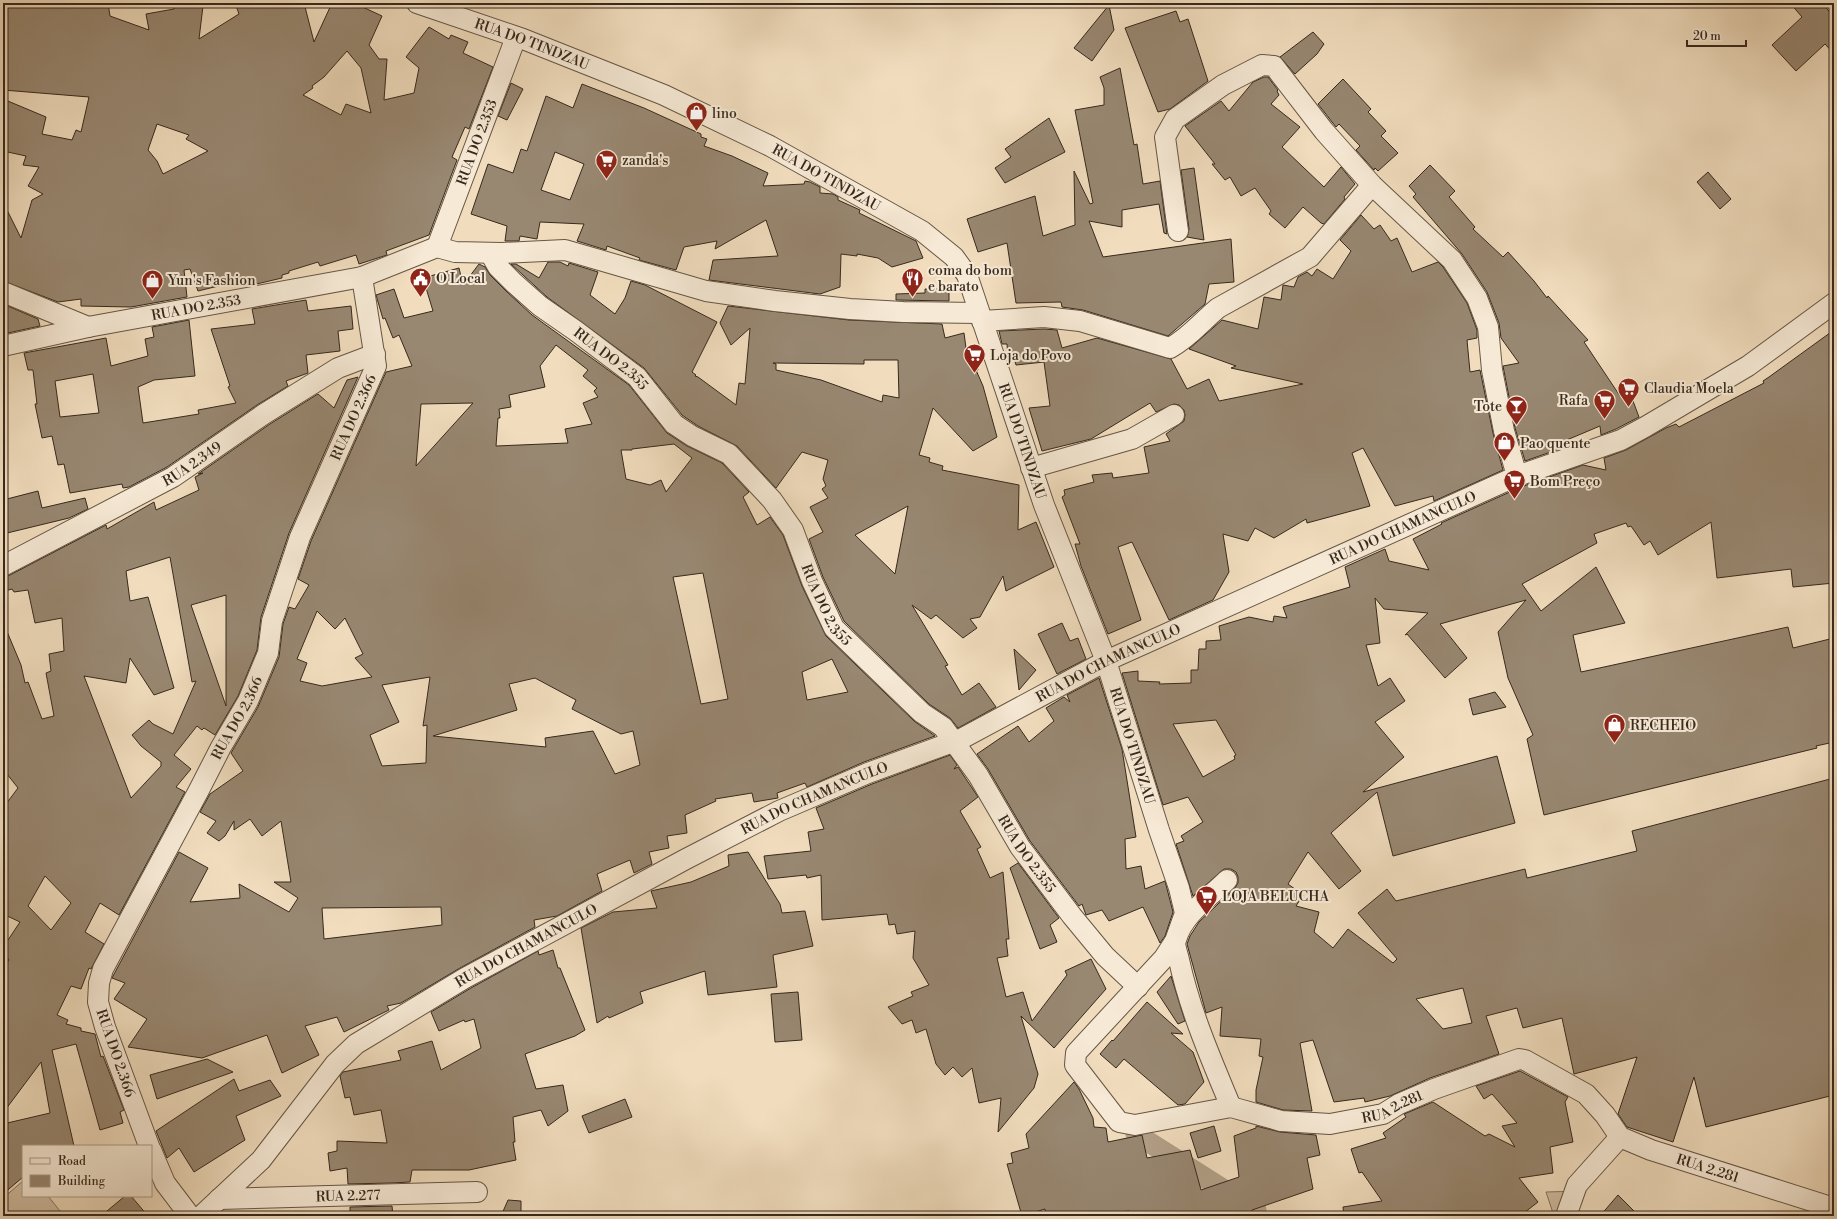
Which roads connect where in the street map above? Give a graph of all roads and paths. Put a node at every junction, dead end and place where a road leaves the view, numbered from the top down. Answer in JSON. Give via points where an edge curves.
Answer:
{"nodes":[{"id":1,"x":418,"y":3,"type":"edge"},
{"id":2,"x":516,"y":37,"type":"junction"},
{"id":3,"x":1372,"y":185,"type":"junction"},
{"id":4,"x":1178,"y":231,"type":"dead end"},
{"id":5,"x":446,"y":250,"type":"junction"},
{"id":6,"x":490,"y":253,"type":"junction"},
{"id":7,"x":362,"y":277,"type":"junction"},
{"id":8,"x":3,"y":292,"type":"edge"},
{"id":9,"x":1834,"y":303,"type":"edge"},
{"id":10,"x":980,"y":317,"type":"junction"},
{"id":11,"x":88,"y":327,"type":"junction"},
{"id":12,"x":3,"y":346,"type":"edge"},
{"id":13,"x":375,"y":354,"type":"junction"},
{"id":14,"x":1174,"y":415,"type":"dead end"},
{"id":15,"x":1032,"y":468,"type":"junction"},
{"id":16,"x":1517,"y":476,"type":"junction"},
{"id":17,"x":3,"y":566,"type":"edge"},
{"id":18,"x":1106,"y":661,"type":"junction"},
{"id":19,"x":954,"y":742,"type":"junction"},
{"id":20,"x":1227,"y":880,"type":"dead end"},
{"id":21,"x":1175,"y":941,"type":"junction"},
{"id":22,"x":1164,"y":958,"type":"joint"},
{"id":23,"x":1138,"y":987,"type":"junction"},
{"id":24,"x":1230,"y":1107,"type":"junction"},
{"id":25,"x":1620,"y":1137,"type":"junction"},
{"id":26,"x":149,"y":1145,"type":"edge"},
{"id":27,"x":152,"y":1152,"type":"edge"},
{"id":28,"x":477,"y":1192,"type":"dead end"},
{"id":29,"x":219,"y":1199,"type":"junction"},
{"id":30,"x":1834,"y":1208,"type":"edge"},
{"id":31,"x":190,"y":1216,"type":"edge"},
{"id":32,"x":201,"y":1216,"type":"edge"},
{"id":33,"x":1566,"y":1216,"type":"edge"}],
"edges":[{"from":1,"to":2,"type":"street","name":"RUA DO TINDZAU"},
{"from":2,"to":5,"type":"street","name":"RUA DO 2.353"},
{"from":2,"to":10,"type":"street","name":"RUA DO TINDZAU","via":[[664,95],[749,136],[922,231],[954,257],[967,275]]},
{"from":3,"to":4,"type":"street","via":[[1324,131],[1274,66],[1262,65],[1223,85],[1175,119],[1165,137]]},
{"from":3,"to":10,"type":"street","via":[[1310,257],[1218,308],[1192,333],[1170,348],[1080,321],[1044,317]]},
{"from":3,"to":16,"type":"street","via":[[1452,260],[1477,298],[1488,326],[1492,370],[1504,431]]},
{"from":5,"to":6,"type":"street"},
{"from":5,"to":7,"type":"street","name":"RUA DO 2.353"},
{"from":6,"to":10,"type":"street","via":[[565,250],[706,291],[775,301]]},
{"from":6,"to":19,"type":"street","name":"RUA DO 2.355","via":[[508,278],[540,306],[637,377],[674,424],[729,454],[772,500],[793,530],[812,582],[834,628],[922,713],[943,727]]},
{"from":7,"to":11,"type":"street","name":"RUA DO 2.353"},
{"from":7,"to":13,"type":"street","name":"RUA DO 2.366"},
{"from":8,"to":11,"type":"street"},
{"from":9,"to":16,"type":"street","via":[[1748,366],[1633,434]]},
{"from":10,"to":15,"type":"street","name":"RUA DO TINDZAU"},
{"from":11,"to":12,"type":"street","name":"RUA DO 2.353"},
{"from":13,"to":17,"type":"street","name":"RUA 2.349","via":[[338,368],[264,414],[172,477]]},
{"from":13,"to":26,"type":"street","name":"RUA DO 2.366","via":[[376,366],[290,565],[272,621],[268,653],[248,701],[220,747],[196,797],[103,969],[98,1002]]},
{"from":14,"to":15,"type":"street","via":[[1132,439]]},
{"from":15,"to":18,"type":"street","name":"RUA DO TINDZAU","via":[[1044,506]]},
{"from":16,"to":18,"type":"street","name":"RUA DO CHAMANCULO"},
{"from":18,"to":19,"type":"street","name":"RUA DO CHAMANCULO"},
{"from":18,"to":21,"type":"street","name":"RUA DO TINDZAU","via":[[1183,904],[1185,913]]},
{"from":19,"to":23,"type":"street","name":"RUA DO 2.355","via":[[978,775],[1020,846],[1067,910],[1105,956]]},
{"from":19,"to":29,"type":"street","name":"RUA DO CHAMANCULO","via":[[868,773],[779,811],[679,862],[466,978],[356,1044],[335,1064],[261,1160]]},
{"from":20,"to":21,"type":"street","via":[[1186,919]]},
{"from":21,"to":22,"type":"street","name":"RUA DO TINDZAU"},
{"from":21,"to":24,"type":"street","via":[[1194,1015]]},
{"from":22,"to":23,"type":"street","name":"RUA 2.281"},
{"from":23,"to":24,"type":"street","name":"RUA 2.281","via":[[1076,1053],[1075,1065],[1088,1083],[1119,1122],[1124,1124],[1135,1125]]},
{"from":24,"to":25,"type":"street","name":"RUA 2.281","via":[[1282,1121],[1330,1124],[1383,1114],[1434,1089],[1519,1059],[1586,1094]]},
{"from":25,"to":30,"type":"street","name":"RUA 2.281","via":[[1651,1150]]},
{"from":25,"to":33,"type":"street","via":[[1577,1185]]},
{"from":27,"to":31,"type":"street","via":[[165,1183]]},
{"from":28,"to":29,"type":"street","name":"RUA 2.277"},
{"from":29,"to":32,"type":"street","name":"RUA DO CHAMANCULO"}]}
